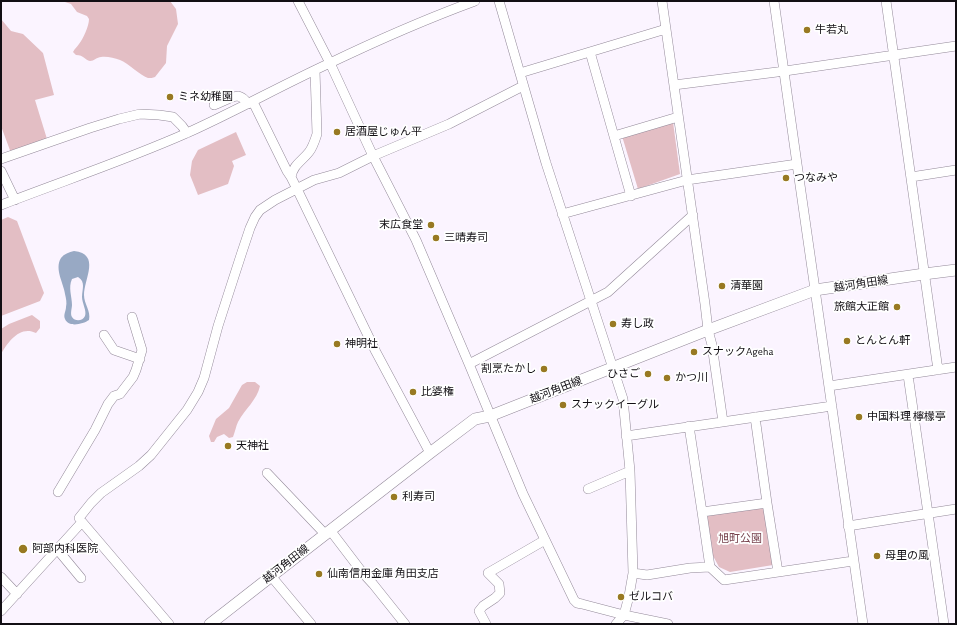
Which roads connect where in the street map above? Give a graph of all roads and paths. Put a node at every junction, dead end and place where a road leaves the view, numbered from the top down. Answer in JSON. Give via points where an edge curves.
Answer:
{"nodes":[{"id":1,"x":298,"y":1,"type":"edge"},
{"id":2,"x":475,"y":1,"type":"edge"},
{"id":3,"x":499,"y":1,"type":"edge"},
{"id":4,"x":662,"y":1,"type":"edge"},
{"id":5,"x":774,"y":1,"type":"edge"},
{"id":6,"x":886,"y":1,"type":"edge"},
{"id":7,"x":666,"y":29,"type":"junction"},
{"id":8,"x":956,"y":46,"type":"edge"},
{"id":9,"x":590,"y":52,"type":"junction"},
{"id":10,"x":894,"y":55,"type":"junction"},
{"id":11,"x":330,"y":63,"type":"junction"},
{"id":12,"x":315,"y":70,"type":"junction"},
{"id":13,"x":785,"y":71,"type":"junction"},
{"id":14,"x":520,"y":73,"type":"junction"},
{"id":15,"x":674,"y":85,"type":"junction"},
{"id":16,"x":524,"y":86,"type":"junction"},
{"id":17,"x":251,"y":103,"type":"junction"},
{"id":18,"x":214,"y":105,"type":"dead end"},
{"id":19,"x":678,"y":117,"type":"junction"},
{"id":20,"x":187,"y":133,"type":"junction"},
{"id":21,"x":614,"y":136,"type":"junction"},
{"id":22,"x":373,"y":156,"type":"junction"},
{"id":23,"x":1,"y":159,"type":"edge"},
{"id":24,"x":797,"y":164,"type":"junction"},
{"id":25,"x":956,"y":170,"type":"edge"},
{"id":26,"x":1,"y":171,"type":"edge"},
{"id":27,"x":291,"y":177,"type":"junction"},
{"id":28,"x":911,"y":177,"type":"junction"},
{"id":29,"x":687,"y":180,"type":"junction"},
{"id":30,"x":297,"y":189,"type":"junction"},
{"id":31,"x":630,"y":196,"type":"junction"},
{"id":32,"x":15,"y":200,"type":"junction"},
{"id":33,"x":1,"y":205,"type":"edge"},
{"id":34,"x":562,"y":214,"type":"junction"},
{"id":35,"x":693,"y":215,"type":"junction"},
{"id":36,"x":956,"y":270,"type":"edge"},
{"id":37,"x":924,"y":274,"type":"junction"},
{"id":38,"x":815,"y":290,"type":"junction"},
{"id":39,"x":591,"y":301,"type":"junction"},
{"id":40,"x":132,"y":317,"type":"dead end"},
{"id":41,"x":708,"y":330,"type":"junction"},
{"id":42,"x":104,"y":335,"type":"dead end"},
{"id":43,"x":140,"y":359,"type":"junction"},
{"id":44,"x":470,"y":364,"type":"junction"},
{"id":45,"x":613,"y":367,"type":"junction"},
{"id":46,"x":956,"y":367,"type":"edge"},
{"id":47,"x":938,"y":370,"type":"junction"},
{"id":48,"x":908,"y":374,"type":"junction"},
{"id":49,"x":829,"y":386,"type":"junction"},
{"id":50,"x":832,"y":406,"type":"junction"},
{"id":51,"x":490,"y":416,"type":"junction"},
{"id":52,"x":755,"y":417,"type":"junction"},
{"id":53,"x":723,"y":422,"type":"junction"},
{"id":54,"x":689,"y":426,"type":"junction"},
{"id":55,"x":626,"y":436,"type":"junction"},
{"id":56,"x":430,"y":453,"type":"junction"},
{"id":57,"x":630,"y":471,"type":"junction"},
{"id":58,"x":267,"y":473,"type":"dead end"},
{"id":59,"x":588,"y":488,"type":"dead end"},
{"id":60,"x":58,"y":492,"type":"dead end"},
{"id":61,"x":767,"y":503,"type":"junction"},
{"id":62,"x":956,"y":509,"type":"edge"},
{"id":63,"x":702,"y":512,"type":"junction"},
{"id":64,"x":928,"y":514,"type":"junction"},
{"id":65,"x":79,"y":518,"type":"dead end"},
{"id":66,"x":848,"y":526,"type":"junction"},
{"id":67,"x":328,"y":532,"type":"junction"},
{"id":68,"x":545,"y":540,"type":"junction"},
{"id":69,"x":57,"y":550,"type":"junction"},
{"id":70,"x":853,"y":560,"type":"junction"},
{"id":71,"x":710,"y":567,"type":"junction"},
{"id":72,"x":778,"y":572,"type":"junction"},
{"id":73,"x":632,"y":573,"type":"junction"},
{"id":74,"x":271,"y":576,"type":"junction"},
{"id":75,"x":1,"y":577,"type":"edge"},
{"id":76,"x":82,"y":578,"type":"dead end"},
{"id":77,"x":17,"y":594,"type":"junction"},
{"id":78,"x":1,"y":611,"type":"edge"},
{"id":79,"x":624,"y":615,"type":"junction"},
{"id":80,"x":168,"y":624,"type":"edge"},
{"id":81,"x":210,"y":624,"type":"edge"},
{"id":82,"x":311,"y":624,"type":"edge"},
{"id":83,"x":405,"y":624,"type":"edge"},
{"id":84,"x":486,"y":624,"type":"edge"},
{"id":85,"x":616,"y":624,"type":"edge"},
{"id":86,"x":668,"y":624,"type":"edge"},
{"id":87,"x":863,"y":624,"type":"edge"},
{"id":88,"x":944,"y":624,"type":"edge"}],
"edges":[{"from":1,"to":11,"type":"street"},
{"from":2,"to":11,"type":"street","via":[[436,15]]},
{"from":3,"to":14,"type":"street"},
{"from":4,"to":7,"type":"street"},
{"from":5,"to":13,"type":"street"},
{"from":6,"to":10,"type":"street"},
{"from":7,"to":9,"type":"street"},
{"from":7,"to":15,"type":"street"},
{"from":8,"to":10,"type":"street"},
{"from":9,"to":14,"type":"street"},
{"from":9,"to":21,"type":"street"},
{"from":10,"to":13,"type":"street"},
{"from":10,"to":28,"type":"street"},
{"from":11,"to":12,"type":"street"},
{"from":11,"to":22,"type":"street"},
{"from":12,"to":17,"type":"street"},
{"from":12,"to":27,"type":"street","via":[[317,134],[310,151],[292,171]]},
{"from":13,"to":15,"type":"street"},
{"from":13,"to":24,"type":"street"},
{"from":14,"to":16,"type":"street"},
{"from":15,"to":19,"type":"street"},
{"from":16,"to":22,"type":"street","via":[[449,124]]},
{"from":16,"to":34,"type":"street"},
{"from":17,"to":18,"type":"street","via":[[239,96]]},
{"from":17,"to":20,"type":"street"},
{"from":17,"to":27,"type":"street"},
{"from":19,"to":21,"type":"street"},
{"from":19,"to":29,"type":"street"},
{"from":20,"to":23,"type":"street","via":[[173,117],[140,114],[90,128]]},
{"from":20,"to":32,"type":"street"},
{"from":21,"to":31,"type":"street"},
{"from":22,"to":30,"type":"street","via":[[339,173],[314,180]]},
{"from":22,"to":44,"type":"street","via":[[416,240]]},
{"from":24,"to":29,"type":"street"},
{"from":24,"to":38,"type":"street"},
{"from":25,"to":28,"type":"street"},
{"from":26,"to":32,"type":"street"},
{"from":27,"to":30,"type":"street"},
{"from":28,"to":37,"type":"street"},
{"from":29,"to":31,"type":"street"},
{"from":29,"to":35,"type":"street"},
{"from":30,"to":56,"type":"street","via":[[376,352]]},
{"from":30,"to":65,"type":"street","via":[[266,205],[255,217],[218,326],[204,378],[187,410],[140,466],[101,493]]},
{"from":31,"to":34,"type":"street"},
{"from":32,"to":33,"type":"street"},
{"from":34,"to":39,"type":"street"},
{"from":35,"to":39,"type":"street","via":[[608,292]]},
{"from":35,"to":41,"type":"street"},
{"from":36,"to":37,"type":"main road","name":"越河角田線"},
{"from":37,"to":38,"type":"main road","name":"越河角田線"},
{"from":37,"to":47,"type":"street"},
{"from":38,"to":41,"type":"main road","name":"越河角田線"},
{"from":38,"to":49,"type":"street"},
{"from":39,"to":44,"type":"street"},
{"from":39,"to":45,"type":"street"},
{"from":40,"to":43,"type":"street","via":[[142,350]]},
{"from":41,"to":45,"type":"main road","name":"越河角田線"},
{"from":41,"to":53,"type":"street"},
{"from":42,"to":43,"type":"street","via":[[114,350]]},
{"from":43,"to":60,"type":"street","via":[[133,377],[120,394],[114,396],[108,404]]},
{"from":44,"to":51,"type":"street"},
{"from":45,"to":51,"type":"main road","name":"越河角田線"},
{"from":45,"to":55,"type":"street","via":[[623,399]]},
{"from":46,"to":47,"type":"street"},
{"from":47,"to":48,"type":"street"},
{"from":48,"to":49,"type":"street"},
{"from":48,"to":64,"type":"street"},
{"from":49,"to":50,"type":"street"},
{"from":50,"to":52,"type":"street"},
{"from":50,"to":66,"type":"street"},
{"from":51,"to":56,"type":"main road","name":"越河角田線","via":[[475,419]]},
{"from":51,"to":68,"type":"street"},
{"from":52,"to":53,"type":"street"},
{"from":52,"to":61,"type":"street"},
{"from":53,"to":54,"type":"street"},
{"from":54,"to":55,"type":"street"},
{"from":54,"to":63,"type":"street"},
{"from":55,"to":57,"type":"street"},
{"from":56,"to":67,"type":"main road","name":"越河角田線"},
{"from":57,"to":59,"type":"street"},
{"from":57,"to":73,"type":"street"},
{"from":58,"to":67,"type":"street"},
{"from":61,"to":63,"type":"street"},
{"from":61,"to":72,"type":"street"},
{"from":62,"to":64,"type":"street"},
{"from":63,"to":71,"type":"street"},
{"from":64,"to":66,"type":"street"},
{"from":64,"to":88,"type":"street"},
{"from":66,"to":70,"type":"street"},
{"from":67,"to":74,"type":"main road","name":"越河角田線"},
{"from":67,"to":83,"type":"street"},
{"from":68,"to":79,"type":"street","via":[[577,603]]},
{"from":68,"to":84,"type":"street","via":[[488,573],[499,584],[500,593],[479,611]]},
{"from":69,"to":76,"type":"street"},
{"from":69,"to":77,"type":"street"},
{"from":69,"to":80,"type":"street","via":[[82,522]]},
{"from":70,"to":72,"type":"street"},
{"from":70,"to":87,"type":"street"},
{"from":71,"to":72,"type":"street","via":[[724,580]]},
{"from":71,"to":73,"type":"street","via":[[648,575]]},
{"from":73,"to":79,"type":"street"},
{"from":74,"to":81,"type":"main road","name":"越河角田線"},
{"from":74,"to":82,"type":"street"},
{"from":75,"to":77,"type":"street"},
{"from":77,"to":78,"type":"street"},
{"from":79,"to":85,"type":"street"},
{"from":79,"to":86,"type":"street"}]}
